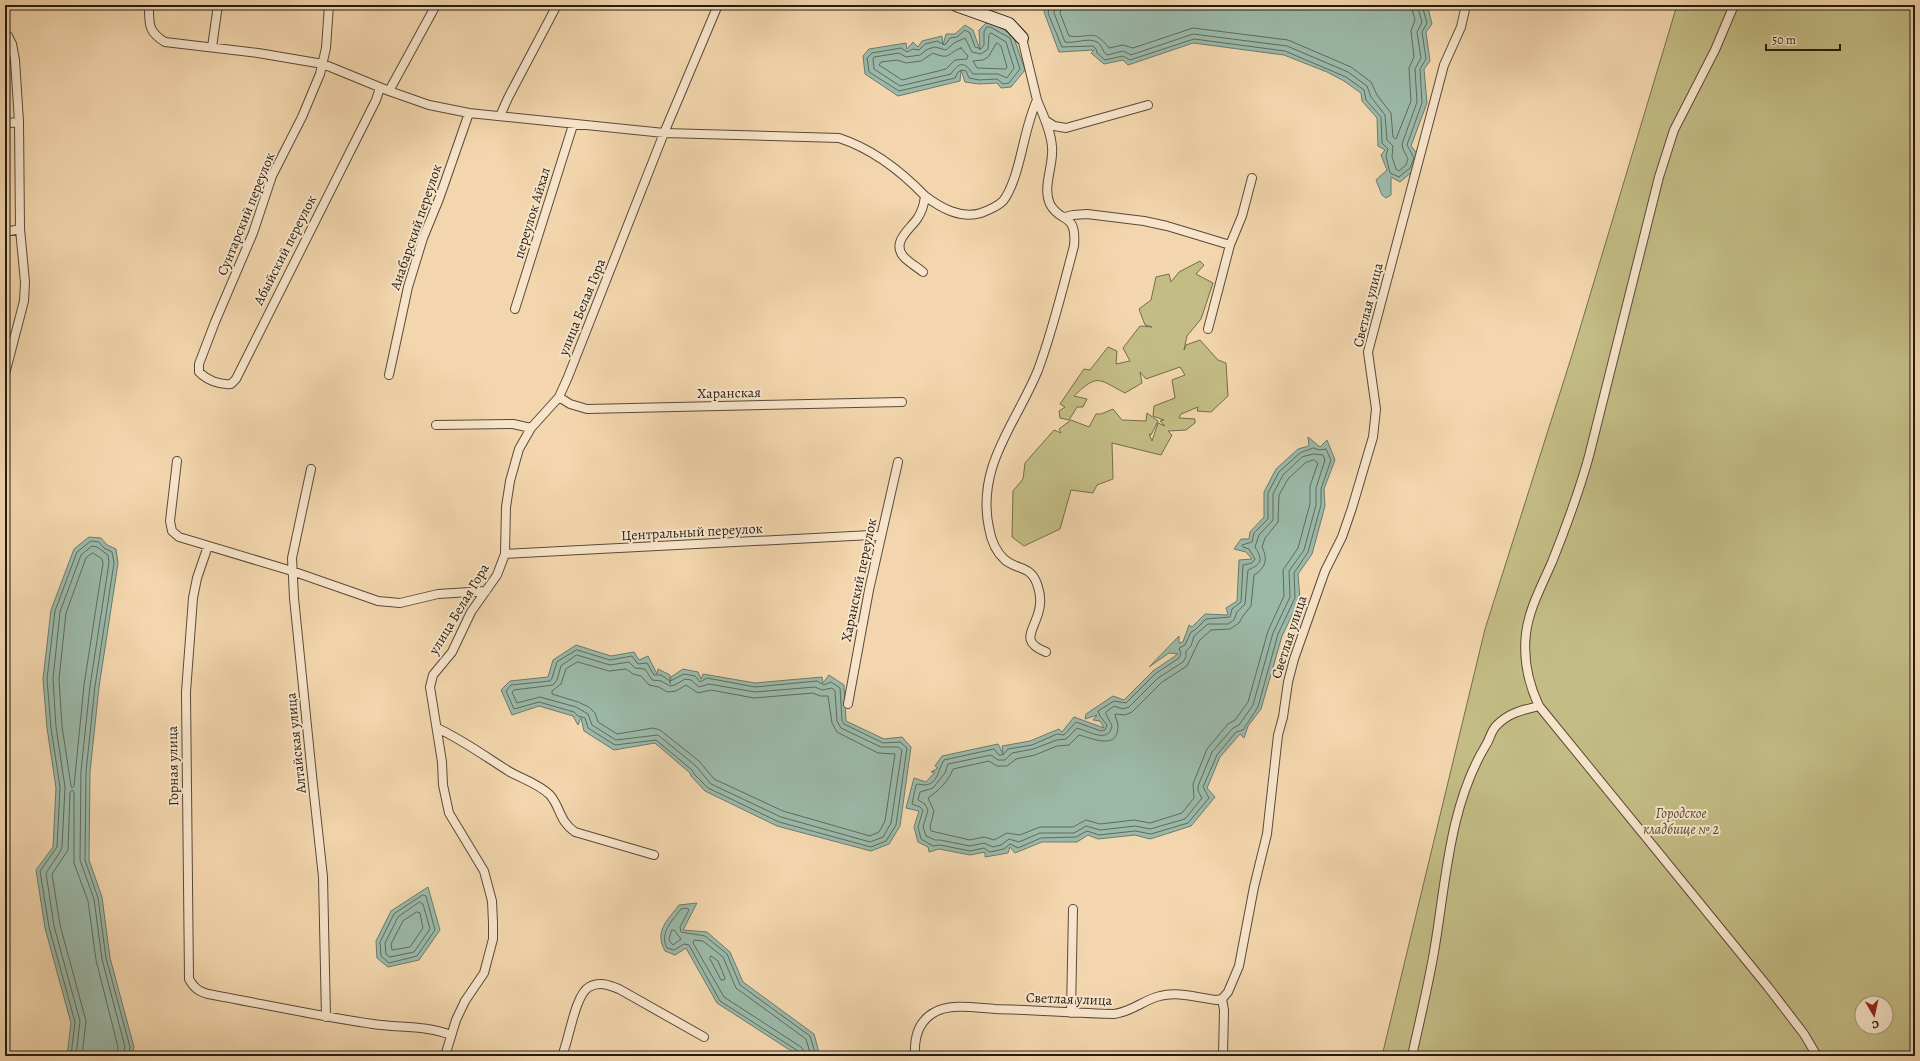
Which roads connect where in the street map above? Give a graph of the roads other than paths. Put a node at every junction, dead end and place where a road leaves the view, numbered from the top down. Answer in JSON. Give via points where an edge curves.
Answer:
{"nodes":[{"id":1,"x":149,"y":5,"type":"edge"},
{"id":2,"x":218,"y":5,"type":"edge"},
{"id":3,"x":329,"y":5,"type":"edge"},
{"id":4,"x":436,"y":5,"type":"edge"},
{"id":5,"x":557,"y":5,"type":"edge"},
{"id":6,"x":718,"y":5,"type":"edge"},
{"id":7,"x":956,"y":5,"type":"edge"},
{"id":8,"x":1466,"y":5,"type":"edge"},
{"id":9,"x":1734,"y":5,"type":"edge"},
{"id":10,"x":5,"y":36,"type":"edge"},
{"id":11,"x":1022,"y":38,"type":"joint"},
{"id":12,"x":212,"y":47,"type":"junction"},
{"id":13,"x":323,"y":64,"type":"junction"},
{"id":14,"x":380,"y":88,"type":"junction"},
{"id":15,"x":389,"y":92,"type":"junction"},
{"id":16,"x":1037,"y":100,"type":"junction"},
{"id":17,"x":1148,"y":105,"type":"dead end"},
{"id":18,"x":469,"y":114,"type":"junction"},
{"id":19,"x":500,"y":116,"type":"junction"},
{"id":20,"x":1045,"y":120,"type":"junction"},
{"id":21,"x":19,"y":122,"type":"junction"},
{"id":22,"x":5,"y":123,"type":"edge"},
{"id":23,"x":573,"y":125,"type":"junction"},
{"id":24,"x":664,"y":133,"type":"junction"},
{"id":25,"x":1252,"y":178,"type":"dead end"},
{"id":26,"x":925,"y":196,"type":"junction"},
{"id":27,"x":1065,"y":217,"type":"junction"},
{"id":28,"x":20,"y":229,"type":"junction"},
{"id":29,"x":5,"y":232,"type":"edge"},
{"id":30,"x":1230,"y":245,"type":"junction"},
{"id":31,"x":923,"y":272,"type":"dead end"},
{"id":32,"x":515,"y":309,"type":"dead end"},
{"id":33,"x":1208,"y":329,"type":"dead end"},
{"id":34,"x":199,"y":364,"type":"joint"},
{"id":35,"x":5,"y":374,"type":"edge"},
{"id":36,"x":389,"y":375,"type":"dead end"},
{"id":37,"x":559,"y":397,"type":"junction"},
{"id":38,"x":902,"y":402,"type":"dead end"},
{"id":39,"x":436,"y":425,"type":"dead end"},
{"id":40,"x":531,"y":428,"type":"junction"},
{"id":41,"x":177,"y":461,"type":"dead end"},
{"id":42,"x":898,"y":462,"type":"dead end"},
{"id":43,"x":311,"y":469,"type":"dead end"},
{"id":44,"x":880,"y":537,"type":"junction"},
{"id":45,"x":208,"y":546,"type":"junction"},
{"id":46,"x":505,"y":554,"type":"junction"},
{"id":47,"x":292,"y":571,"type":"junction"},
{"id":48,"x":486,"y":591,"type":"junction"},
{"id":49,"x":1046,"y":652,"type":"dead end"},
{"id":50,"x":848,"y":704,"type":"dead end"},
{"id":51,"x":1539,"y":706,"type":"junction"},
{"id":52,"x":437,"y":728,"type":"junction"},
{"id":53,"x":654,"y":856,"type":"dead end"},
{"id":54,"x":1073,"y":909,"type":"dead end"},
{"id":55,"x":1222,"y":999,"type":"junction"},
{"id":56,"x":1071,"y":1013,"type":"junction"},
{"id":57,"x":326,"y":1017,"type":"junction"},
{"id":58,"x":451,"y":1035,"type":"junction"},
{"id":59,"x":704,"y":1037,"type":"dead end"},
{"id":60,"x":445,"y":1056,"type":"edge"},
{"id":61,"x":562,"y":1056,"type":"edge"},
{"id":62,"x":915,"y":1056,"type":"edge"},
{"id":63,"x":1223,"y":1056,"type":"edge"},
{"id":64,"x":1412,"y":1056,"type":"edge"},
{"id":65,"x":1817,"y":1056,"type":"edge"}],
"edges":[{"from":1,"to":12,"type":"street","via":[[151,30],[156,37],[165,42]]},
{"from":2,"to":12,"type":"street"},
{"from":3,"to":13,"type":"street","name":"Сунтарский переулок"},
{"from":4,"to":15,"type":"street"},
{"from":5,"to":19,"type":"street"},
{"from":6,"to":24,"type":"street","name":"улица Белая Гора"},
{"from":7,"to":11,"type":"street","via":[[1009,24]]},
{"from":8,"to":55,"type":"street","name":"Светлая улица","via":[[1461,27],[1444,65],[1368,352],[1376,409],[1373,437],[1342,537],[1325,571],[1288,682],[1278,735],[1267,834],[1239,966],[1228,992]]},
{"from":9,"to":51,"type":"street","via":[[1715,50],[1674,130],[1659,177],[1580,488],[1531,611],[1526,633],[1525,660],[1529,686]]},
{"from":10,"to":21,"type":"street","via":[[8,36],[13,49]]},
{"from":11,"to":16,"type":"street"},
{"from":12,"to":13,"type":"street"},
{"from":13,"to":14,"type":"street"},
{"from":13,"to":34,"type":"street","name":"Сунтарский переулок","via":[[302,117],[272,176],[254,233]]},
{"from":14,"to":15,"type":"street"},
{"from":14,"to":34,"type":"street","name":"Абыйский переулок","via":[[236,379],[224,385],[214,382],[199,372]]},
{"from":15,"to":18,"type":"street"},
{"from":16,"to":20,"type":"street"},
{"from":16,"to":26,"type":"street","via":[[1022,156],[1003,201],[991,210],[974,215],[940,207]]},
{"from":17,"to":20,"type":"street","via":[[1066,128],[1054,126]]},
{"from":18,"to":19,"type":"street"},
{"from":18,"to":36,"type":"street","name":"Анабарский переулок","via":[[423,238],[408,287]]},
{"from":19,"to":23,"type":"street"},
{"from":20,"to":27,"type":"street","via":[[1052,146],[1047,193],[1050,205]]},
{"from":21,"to":22,"type":"street"},
{"from":21,"to":28,"type":"street"},
{"from":23,"to":24,"type":"street"},
{"from":23,"to":32,"type":"street","name":"переулок Айхал"},
{"from":24,"to":26,"type":"street","via":[[839,138],[855,143],[883,159]]},
{"from":24,"to":37,"type":"street","name":"улица Белая Гора"},
{"from":25,"to":30,"type":"street","via":[[1242,216]]},
{"from":26,"to":31,"type":"street","via":[[923,208],[902,237],[899,247],[903,256]]},
{"from":27,"to":30,"type":"street","via":[[1087,214],[1144,221]]},
{"from":27,"to":49,"type":"street","via":[[1076,232],[1074,246],[1037,372],[998,448],[988,481],[985,508],[995,549],[1006,560],[1034,575],[1040,597],[1038,614],[1030,630],[1030,640],[1035,648]]},
{"from":28,"to":29,"type":"street"},
{"from":28,"to":35,"type":"street","via":[[26,282],[24,301]]},
{"from":30,"to":33,"type":"street"},
{"from":37,"to":38,"type":"street","name":"Харанская","via":[[570,404],[587,409]]},
{"from":37,"to":40,"type":"street","name":"улица Белая Гора"},
{"from":39,"to":40,"type":"street","via":[[513,424]]},
{"from":40,"to":46,"type":"street","name":"улица Белая Гора","via":[[519,449],[510,481],[506,507]]},
{"from":41,"to":45,"type":"street","via":[[170,526],[179,537]]},
{"from":42,"to":44,"type":"street","name":"Харанский переулок"},
{"from":43,"to":47,"type":"street","name":"Алтайская улица","via":[[292,558]]},
{"from":44,"to":46,"type":"street","name":"Центральный переулок"},
{"from":44,"to":50,"type":"street","name":"Харанский переулок"},
{"from":45,"to":47,"type":"street"},
{"from":45,"to":57,"type":"street","name":"Горная улица","via":[[193,598],[186,692],[189,979],[198,991],[208,994]]},
{"from":46,"to":48,"type":"street","name":"улица Белая Гора","via":[[497,575]]},
{"from":47,"to":48,"type":"street","via":[[378,602],[400,603],[438,594]]},
{"from":47,"to":57,"type":"street","name":"Алтайская улица","via":[[323,877]]},
{"from":48,"to":52,"type":"street","name":"улица Белая Гора","via":[[471,612],[452,652],[433,675],[430,687]]},
{"from":51,"to":64,"type":"street","via":[[1515,712],[1504,718],[1494,728],[1471,770],[1445,874],[1430,978]]},
{"from":51,"to":65,"type":"street","via":[[1768,987],[1804,1034]]},
{"from":52,"to":53,"type":"street","via":[[542,789],[550,796],[565,824],[575,832]]},
{"from":52,"to":58,"type":"street","name":"улица Белая Гора","via":[[443,785],[449,813],[484,871],[492,901],[493,939],[484,973],[465,1001]]},
{"from":54,"to":56,"type":"street"},
{"from":55,"to":56,"type":"street","name":"Светлая улица","via":[[1171,994],[1160,996],[1126,1012]]},
{"from":55,"to":63,"type":"street"},
{"from":56,"to":62,"type":"street","name":"Светлая улица","via":[[943,1008],[934,1012],[918,1029],[914,1042]]},
{"from":57,"to":58,"type":"street","via":[[436,1029]]},
{"from":58,"to":60,"type":"street","name":"улица Белая Гора"},
{"from":59,"to":61,"type":"street","via":[[619,989],[596,984],[588,987],[581,999]]}]}
